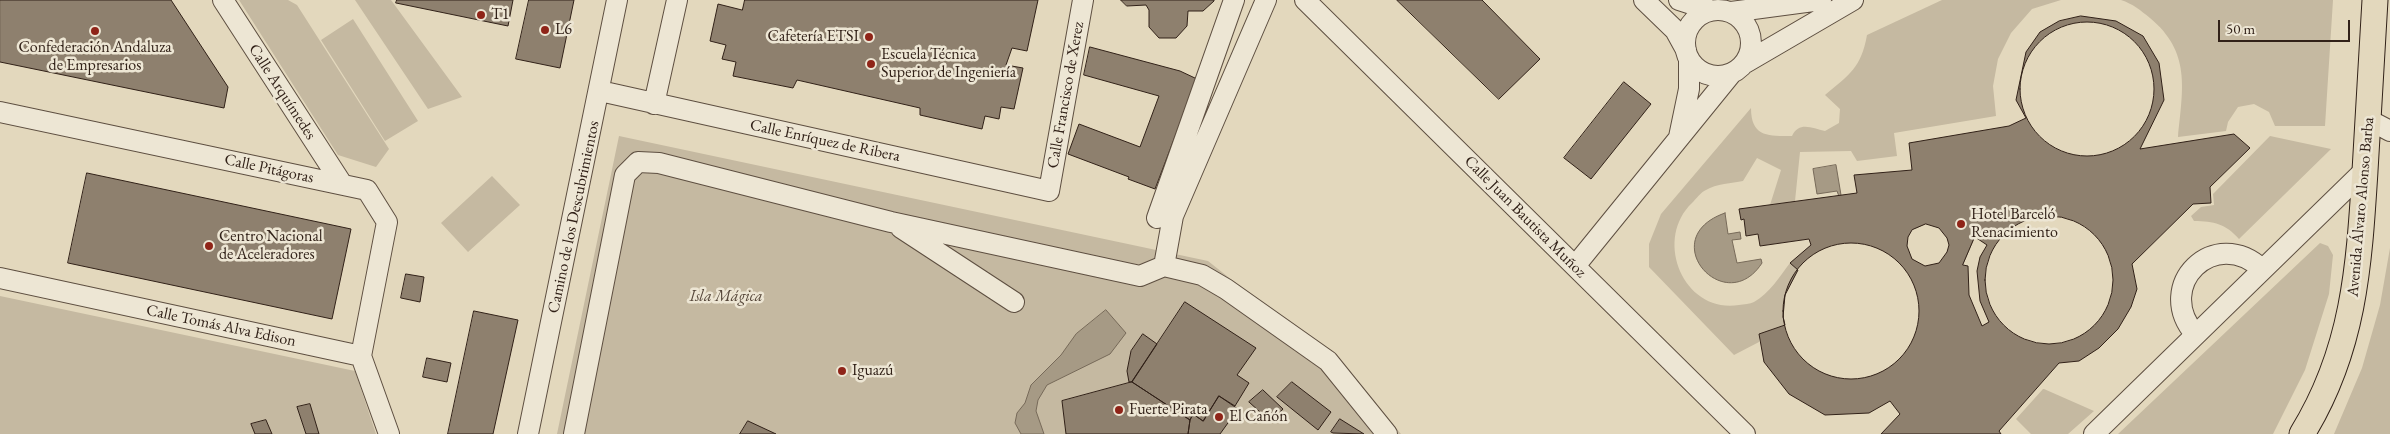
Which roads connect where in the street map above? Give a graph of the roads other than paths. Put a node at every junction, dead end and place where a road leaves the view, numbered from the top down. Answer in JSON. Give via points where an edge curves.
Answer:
{"nodes":[{"id":1,"x":223,"y":0,"type":"edge"},
{"id":2,"x":618,"y":0,"type":"edge"},
{"id":3,"x":678,"y":0,"type":"edge"},
{"id":4,"x":1082,"y":0,"type":"edge"},
{"id":5,"x":1234,"y":0,"type":"edge"},
{"id":6,"x":1266,"y":0,"type":"edge"},
{"id":7,"x":1305,"y":0,"type":"edge"},
{"id":8,"x":1644,"y":0,"type":"edge"},
{"id":9,"x":1679,"y":0,"type":"edge"},
{"id":10,"x":1821,"y":0,"type":"edge"},
{"id":11,"x":1853,"y":0,"type":"edge"},
{"id":12,"x":2375,"y":0,"type":"edge"},
{"id":13,"x":1710,"y":10,"type":"junction"},
{"id":14,"x":1731,"y":12,"type":"junction"},
{"id":15,"x":1688,"y":55,"type":"junction"},
{"id":16,"x":1738,"y":69,"type":"junction"},
{"id":17,"x":600,"y":91,"type":"junction"},
{"id":18,"x":654,"y":104,"type":"junction"},
{"id":19,"x":0,"y":112,"type":"edge"},
{"id":20,"x":2379,"y":125,"type":"edge"},
{"id":21,"x":1678,"y":141,"type":"junction"},
{"id":22,"x":2365,"y":170,"type":"junction"},
{"id":23,"x":342,"y":184,"type":"junction"},
{"id":24,"x":1049,"y":191,"type":"joint"},
{"id":25,"x":1157,"y":218,"type":"dead end"},
{"id":26,"x":891,"y":222,"type":"junction"},
{"id":27,"x":1164,"y":266,"type":"junction"},
{"id":28,"x":1575,"y":266,"type":"junction"},
{"id":29,"x":2262,"y":269,"type":"junction"},
{"id":30,"x":0,"y":278,"type":"edge"},
{"id":31,"x":1014,"y":302,"type":"dead end"},
{"id":32,"x":2195,"y":334,"type":"junction"},
{"id":33,"x":361,"y":356,"type":"junction"},
{"id":34,"x":1392,"y":431,"type":"edge"},
{"id":35,"x":389,"y":434,"type":"edge"},
{"id":36,"x":528,"y":434,"type":"edge"},
{"id":37,"x":574,"y":434,"type":"edge"},
{"id":38,"x":1746,"y":434,"type":"edge"},
{"id":39,"x":2094,"y":434,"type":"edge"},
{"id":40,"x":2302,"y":434,"type":"edge"}],
"edges":[{"from":1,"to":23,"type":"street","name":"Calle Arquímedes"},
{"from":2,"to":17,"type":"street","name":"Camino de los Descubrimientos"},
{"from":3,"to":18,"type":"street"},
{"from":4,"to":24,"type":"street","name":"Calle Francisco de Xerez"},
{"from":5,"to":25,"type":"street"},
{"from":6,"to":27,"type":"street","via":[[1173,216]]},
{"from":7,"to":28,"type":"street","name":"Calle Juan Bautista Muñoz"},
{"from":8,"to":15,"type":"street","via":[[1674,30]]},
{"from":9,"to":13,"type":"street"},
{"from":10,"to":14,"type":"street"},
{"from":11,"to":16,"type":"street"},
{"from":12,"to":20,"type":"main road","name":"Avenida Álvaro Alonso Barba"},
{"from":13,"to":14,"type":"street"},
{"from":13,"to":15,"type":"street","via":[[1700,14],[1687,30]]},
{"from":14,"to":16,"type":"street","via":[[1751,34],[1751,49]]},
{"from":15,"to":16,"type":"street","via":[[1704,73],[1722,76]]},
{"from":15,"to":21,"type":"street","via":[[1690,89]]},
{"from":16,"to":21,"type":"street"},
{"from":17,"to":18,"type":"street","name":"Calle Enríquez de Ribera"},
{"from":17,"to":36,"type":"street","name":"Camino de los Descubrimientos"},
{"from":18,"to":24,"type":"street","name":"Calle Enríquez de Ribera"},
{"from":19,"to":23,"type":"street","name":"Calle Pitágoras"},
{"from":20,"to":22,"type":"main road","name":"Avenida Álvaro Alonso Barba"},
{"from":21,"to":28,"type":"street"},
{"from":22,"to":29,"type":"street"},
{"from":22,"to":40,"type":"main road","name":"Avenida Álvaro Alonso Barba","via":[[2353,304],[2329,383]]},
{"from":23,"to":33,"type":"street","name":"Calle Pitágoras","via":[[367,190],[387,222]]},
{"from":26,"to":27,"type":"street","via":[[1140,276]]},
{"from":26,"to":31,"type":"street"},
{"from":26,"to":37,"type":"street","via":[[658,163],[638,162],[625,175]]},
{"from":27,"to":34,"type":"street","via":[[1202,275],[1328,361]]},
{"from":28,"to":38,"type":"street","name":"Calle Juan Bautista Muñoz"},
{"from":29,"to":32,"type":"street"},
{"from":29,"to":32,"type":"street","via":[[2247,258],[2230,253],[2211,256],[2195,266],[2184,281],[2180,300],[2184,319]]},
{"from":30,"to":33,"type":"street","name":"Calle Tomás Alva Edison"},
{"from":32,"to":39,"type":"street"},
{"from":33,"to":35,"type":"street"}]}
